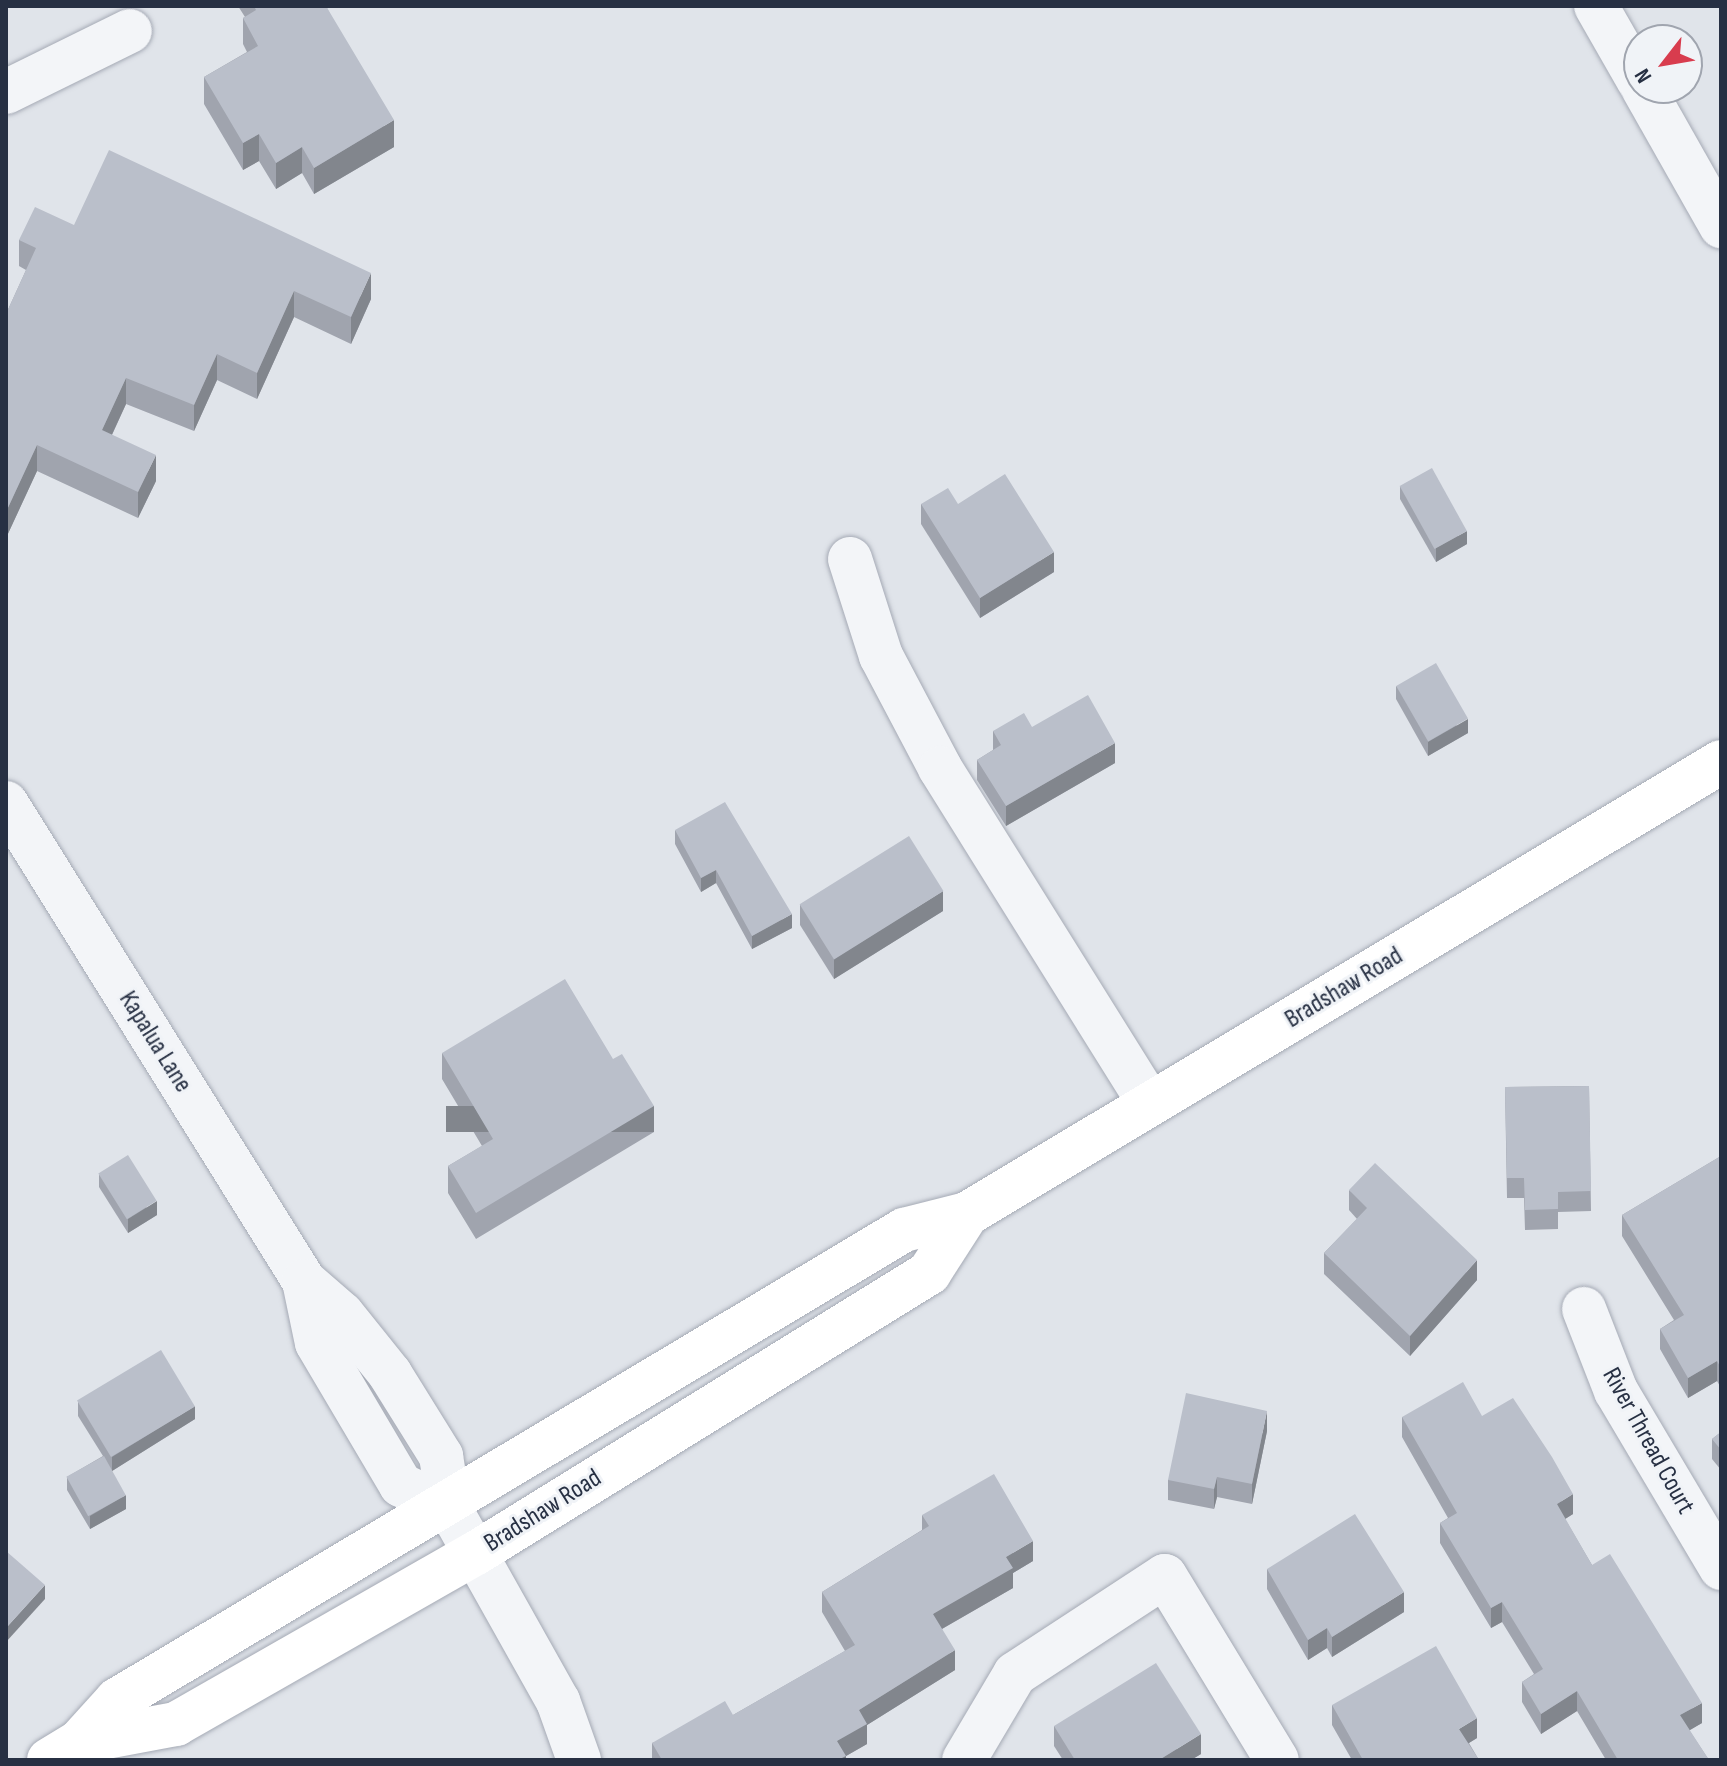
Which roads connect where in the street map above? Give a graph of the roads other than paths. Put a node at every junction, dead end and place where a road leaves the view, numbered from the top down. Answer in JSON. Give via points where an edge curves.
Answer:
{"nodes":[{"id":1,"x":1596,"y":6,"type":"edge"},
{"id":2,"x":130,"y":31,"type":"dead end"},
{"id":3,"x":1623,"y":53,"type":"edge"},
{"id":4,"x":6,"y":92,"type":"edge"},
{"id":5,"x":1652,"y":104,"type":"edge"},
{"id":6,"x":1721,"y":226,"type":"edge"},
{"id":7,"x":850,"y":559,"type":"dead end"},
{"id":8,"x":1721,"y":762,"type":"edge"},
{"id":9,"x":6,"y":803,"type":"edge"},
{"id":10,"x":1150,"y":1104,"type":"junction"},
{"id":11,"x":967,"y":1214,"type":"junction"},
{"id":12,"x":1584,"y":1309,"type":"dead end"},
{"id":13,"x":449,"y":1507,"type":"junction"},
{"id":14,"x":476,"y":1553,"type":"junction"},
{"id":15,"x":1721,"y":1568,"type":"edge"},
{"id":16,"x":64,"y":1751,"type":"edge"},
{"id":17,"x":579,"y":1760,"type":"edge"},
{"id":18,"x":964,"y":1760,"type":"edge"},
{"id":19,"x":1277,"y":1760,"type":"edge"}],
"edges":[{"from":1,"to":3,"type":"street"},
{"from":2,"to":4,"type":"street"},
{"from":5,"to":6,"type":"street"},
{"from":7,"to":10,"type":"street","via":[[881,656],[940,768]]},
{"from":8,"to":10,"type":"main road","name":"Bradshaw Road"},
{"from":9,"to":13,"type":"street","name":"Kapalua Lane","via":[[304,1281],[317,1343],[401,1485]]},
{"from":10,"to":11,"type":"main road","name":"Bradshaw Road"},
{"from":11,"to":13,"type":"main road","name":"Bradshaw Road","via":[[904,1230]]},
{"from":11,"to":14,"type":"main road","name":"Bradshaw Road","via":[[929,1273]]},
{"from":12,"to":15,"type":"street","name":"River Thread Court","via":[[1616,1391]]},
{"from":13,"to":14,"type":"street"},
{"from":13,"to":16,"type":"main road","name":"Bradshaw Road","via":[[117,1700]]},
{"from":14,"to":16,"type":"main road","name":"Bradshaw Road","via":[[176,1724]]},
{"from":14,"to":17,"type":"street","via":[[558,1701]]},
{"from":18,"to":19,"type":"street","via":[[1015,1674],[1165,1576]]}]}
